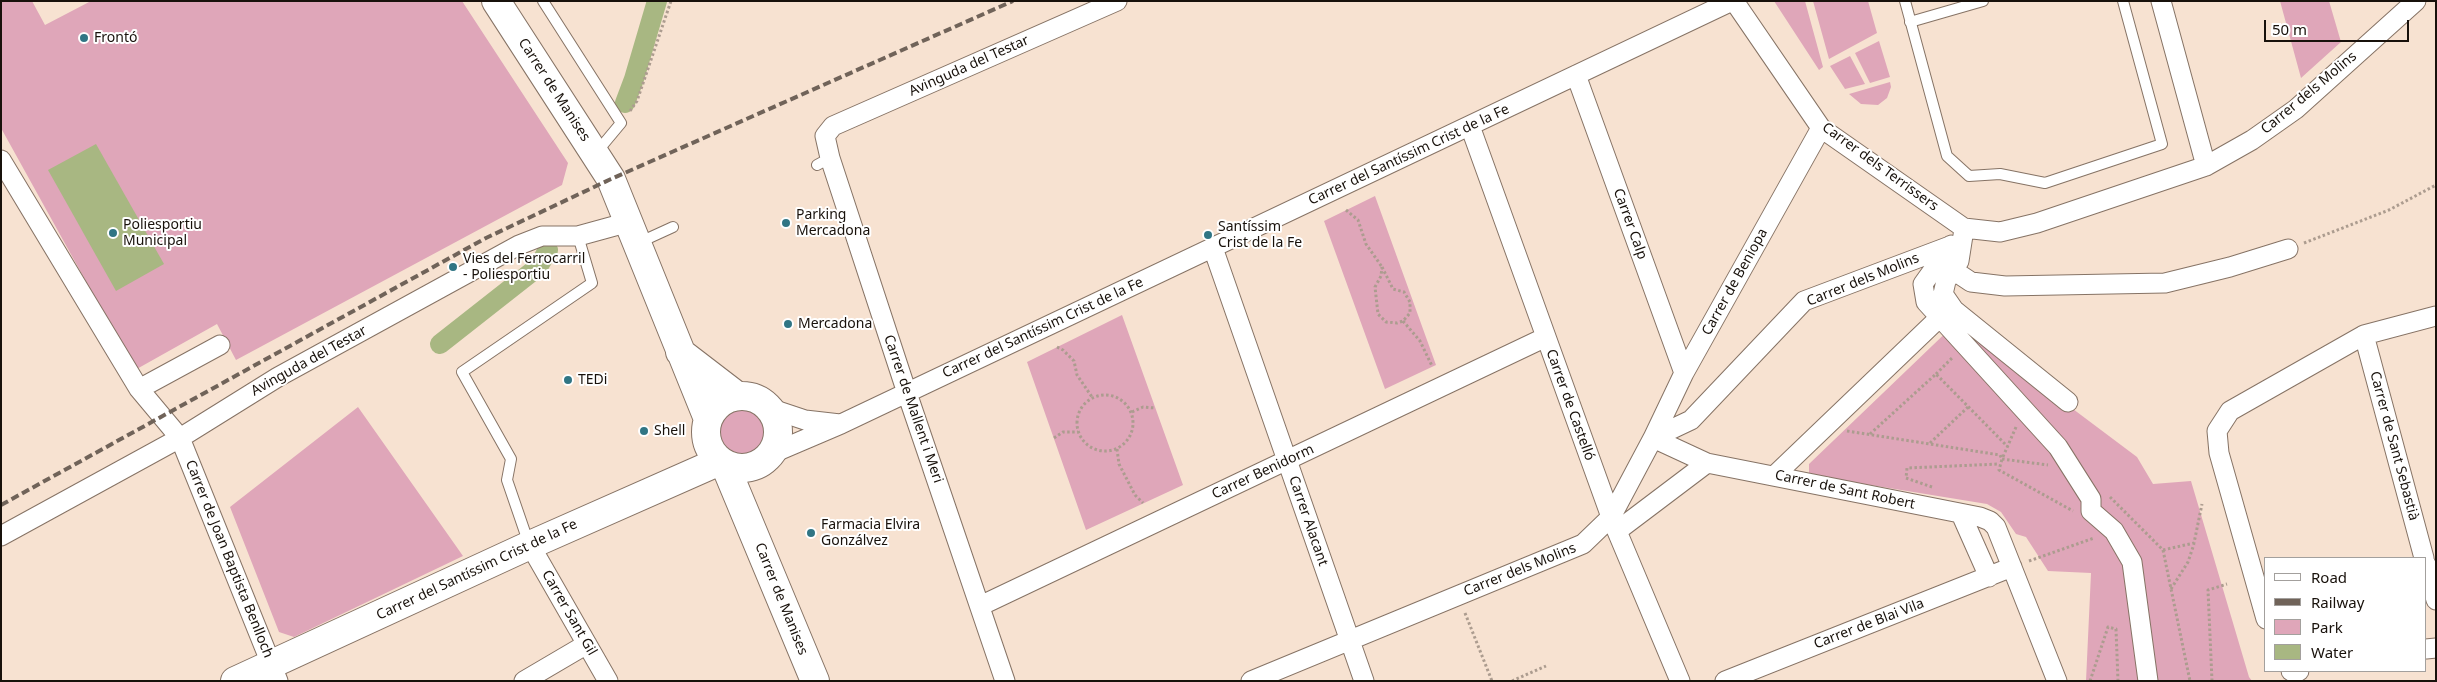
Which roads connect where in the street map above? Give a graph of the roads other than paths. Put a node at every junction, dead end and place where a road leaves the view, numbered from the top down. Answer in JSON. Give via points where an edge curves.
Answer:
{"nodes":[{"id":1,"x":496,"y":1,"type":"edge"},
{"id":2,"x":543,"y":1,"type":"edge"},
{"id":3,"x":1117,"y":1,"type":"edge"},
{"id":4,"x":1733,"y":1,"type":"edge"},
{"id":5,"x":1905,"y":1,"type":"edge"},
{"id":6,"x":1983,"y":1,"type":"edge"},
{"id":7,"x":2123,"y":1,"type":"edge"},
{"id":8,"x":2161,"y":1,"type":"edge"},
{"id":9,"x":2416,"y":1,"type":"edge"},
{"id":10,"x":1910,"y":22,"type":"junction"},
{"id":11,"x":1576,"y":75,"type":"junction"},
{"id":12,"x":1470,"y":126,"type":"junction"},
{"id":13,"x":1821,"y":128,"type":"junction"},
{"id":14,"x":825,"y":136,"type":"joint"},
{"id":15,"x":595,"y":154,"type":"junction"},
{"id":16,"x":1,"y":160,"type":"edge"},
{"id":17,"x":2206,"y":166,"type":"junction"},
{"id":18,"x":673,"y":227,"type":"dead end"},
{"id":19,"x":1964,"y":228,"type":"junction"},
{"id":20,"x":633,"y":232,"type":"junction"},
{"id":21,"x":578,"y":236,"type":"junction"},
{"id":22,"x":1950,"y":246,"type":"junction"},
{"id":23,"x":1213,"y":248,"type":"junction"},
{"id":24,"x":2288,"y":249,"type":"road end"},
{"id":25,"x":1953,"y":270,"type":"junction"},
{"id":26,"x":2436,"y":316,"type":"edge"},
{"id":27,"x":1938,"y":318,"type":"junction"},
{"id":28,"x":2364,"y":335,"type":"junction"},
{"id":29,"x":1546,"y":337,"type":"junction"},
{"id":30,"x":220,"y":345,"type":"dead end"},
{"id":31,"x":678,"y":351,"type":"junction"},
{"id":32,"x":1684,"y":373,"type":"junction"},
{"id":33,"x":139,"y":390,"type":"junction"},
{"id":34,"x":907,"y":393,"type":"junction"},
{"id":35,"x":736,"y":395,"type":"junction"},
{"id":36,"x":2068,"y":402,"type":"dead end"},
{"id":37,"x":772,"y":409,"type":"junction"},
{"id":38,"x":708,"y":419,"type":"junction"},
{"id":39,"x":841,"y":424,"type":"junction"},
{"id":40,"x":180,"y":438,"type":"junction"},
{"id":41,"x":1653,"y":438,"type":"junction"},
{"id":42,"x":764,"y":460,"type":"junction"},
{"id":43,"x":1287,"y":460,"type":"junction"},
{"id":44,"x":722,"y":463,"type":"junction"},
{"id":45,"x":1707,"y":463,"type":"junction"},
{"id":46,"x":1774,"y":476,"type":"junction"},
{"id":47,"x":1962,"y":514,"type":"junction"},
{"id":48,"x":748,"y":517,"type":"junction"},
{"id":49,"x":1614,"y":524,"type":"junction"},
{"id":50,"x":1,"y":536,"type":"edge"},
{"id":51,"x":530,"y":545,"type":"junction"},
{"id":52,"x":2424,"y":557,"type":"edge"},
{"id":53,"x":2012,"y":567,"type":"junction"},
{"id":54,"x":2427,"y":568,"type":"edge"},
{"id":55,"x":1989,"y":577,"type":"junction"},
{"id":56,"x":2436,"y":600,"type":"edge"},
{"id":57,"x":980,"y":606,"type":"junction"},
{"id":58,"x":2264,"y":612,"type":"edge"},
{"id":59,"x":1350,"y":640,"type":"junction"},
{"id":60,"x":587,"y":644,"type":"junction"},
{"id":61,"x":275,"y":672,"type":"edge"},
{"id":62,"x":235,"y":681,"type":"edge"},
{"id":63,"x":524,"y":681,"type":"edge"},
{"id":64,"x":608,"y":681,"type":"edge"},
{"id":65,"x":815,"y":681,"type":"edge"},
{"id":66,"x":1005,"y":681,"type":"edge"},
{"id":67,"x":1251,"y":681,"type":"edge"},
{"id":68,"x":1364,"y":681,"type":"edge"},
{"id":69,"x":1680,"y":681,"type":"edge"},
{"id":70,"x":1725,"y":681,"type":"edge"},
{"id":71,"x":2057,"y":681,"type":"edge"},
{"id":72,"x":2148,"y":681,"type":"edge"}],
"edges":[{"from":1,"to":15,"type":"street","name":"Carrer de Manises"},
{"from":2,"to":15,"type":"lane","via":[[624,119]]},
{"from":3,"to":14,"type":"street","name":"Avinguda del Testar","via":[[833,126]]},
{"from":4,"to":11,"type":"street","name":"Carrer del Santíssim Crist de la Fe"},
{"from":4,"to":13,"type":"street","name":"Carrer dels Terrissers"},
{"from":5,"to":10,"type":"lane"},
{"from":6,"to":10,"type":"lane"},
{"from":7,"to":10,"type":"lane","via":[[2162,144],[2045,183],[2000,174],[1969,176],[1946,156]]},
{"from":8,"to":17,"type":"street"},
{"from":9,"to":17,"type":"street","name":"Carrer dels Molins","via":[[2296,108],[2252,140]]},
{"from":11,"to":12,"type":"street","name":"Carrer del Santíssim Crist de la Fe"},
{"from":11,"to":32,"type":"street","name":"Carrer Calp"},
{"from":12,"to":23,"type":"street","name":"Carrer del Santíssim Crist de la Fe"},
{"from":12,"to":29,"type":"street","name":"Carrer de Castelló"},
{"from":13,"to":19,"type":"street","name":"Carrer dels Terrissers"},
{"from":13,"to":32,"type":"street","name":"Carrer de Beniopa"},
{"from":14,"to":34,"type":"street","name":"Carrer de Mallent i Meri","via":[[823,162]]},
{"from":15,"to":20,"type":"street","name":"Carrer de Manises","via":[[611,180]]},
{"from":16,"to":33,"type":"street","name":"Carrer de Joan Baptista Benlloch"},
{"from":17,"to":19,"type":"street","name":"Carrer dels Molins","via":[[2037,223],[2000,232]]},
{"from":18,"to":20,"type":"lane"},
{"from":19,"to":22,"type":"street"},
{"from":19,"to":25,"type":"street","via":[[1959,261]]},
{"from":20,"to":21,"type":"street","name":"Avinguda del Testar"},
{"from":20,"to":31,"type":"street","name":"Carrer de Manises"},
{"from":21,"to":40,"type":"street","name":"Avinguda del Testar","via":[[542,236],[519,246],[278,377]]},
{"from":21,"to":51,"type":"lane","via":[[592,283],[462,372],[511,459],[507,480]]},
{"from":22,"to":27,"type":"street","via":[[1923,284],[1926,302]]},
{"from":22,"to":41,"type":"street","name":"Carrer dels Molins","via":[[1804,301],[1691,420]]},
{"from":23,"to":34,"type":"street","name":"Carrer del Santíssim Crist de la Fe"},
{"from":23,"to":43,"type":"street","name":"Carrer Alacant"},
{"from":24,"to":25,"type":"street","via":[[2165,283],[2005,286],[1971,282]]},
{"from":25,"to":36,"type":"street","via":[[1943,294],[1954,310]]},
{"from":26,"to":28,"type":"street"},
{"from":27,"to":46,"type":"street"},
{"from":27,"to":72,"type":"street","via":[[2058,447],[2091,499],[2091,511],[2114,531],[2132,562]]},
{"from":28,"to":52,"type":"street","name":"Carrer de Sant Sebastià"},
{"from":28,"to":58,"type":"street","via":[[2230,411],[2217,431],[2219,453]]},
{"from":29,"to":43,"type":"street","name":"Carrer Benidorm"},
{"from":29,"to":49,"type":"street","name":"Carrer de Castelló"},
{"from":30,"to":33,"type":"street"},
{"from":31,"to":35,"type":"street"},
{"from":31,"to":38,"type":"street","name":"Carrer de Manises"},
{"from":32,"to":41,"type":"street","name":"Carrer de Beniopa"},
{"from":33,"to":40,"type":"street","name":"Carrer de Joan Baptista Benlloch"},
{"from":34,"to":39,"type":"street","name":"Carrer del Santíssim Crist de la Fe"},
{"from":34,"to":57,"type":"street","name":"Carrer de Mallent i Meri"},
{"from":35,"to":37,"type":"street","via":[[756,397]]},
{"from":35,"to":38,"type":"street","via":[[719,403]]},
{"from":37,"to":39,"type":"street","via":[[805,420]]},
{"from":37,"to":42,"type":"street","via":[[780,431]]},
{"from":38,"to":44,"type":"street","via":[[706,439],[715,458]]},
{"from":39,"to":42,"type":"street","name":"Carrer del Santíssim Crist de la Fe"},
{"from":40,"to":50,"type":"street","name":"Avinguda del Testar"},
{"from":40,"to":61,"type":"street","name":"Carrer de Joan Baptista Benlloch"},
{"from":41,"to":45,"type":"street","name":"Carrer de Sant Robert"},
{"from":41,"to":49,"type":"street","name":"Carrer dels Molins"},
{"from":42,"to":44,"type":"street","via":[[740,469]]},
{"from":42,"to":48,"type":"street","name":"Carrer de Manises","via":[[748,490]]},
{"from":43,"to":57,"type":"street","name":"Carrer Benidorm"},
{"from":43,"to":59,"type":"street","name":"Carrer Alacant"},
{"from":44,"to":48,"type":"street","name":"Carrer de Manises"},
{"from":44,"to":51,"type":"street","name":"Carrer del Santíssim Crist de la Fe"},
{"from":45,"to":46,"type":"street","name":"Carrer de Sant Robert"},
{"from":45,"to":49,"type":"street","name":"Carrer dels Molins"},
{"from":46,"to":47,"type":"street","name":"Carrer de Sant Robert"},
{"from":47,"to":53,"type":"street","name":"Carrer de Sant Robert","via":[[1980,518],[1996,527]]},
{"from":47,"to":55,"type":"street"},
{"from":48,"to":65,"type":"street","name":"Carrer de Manises"},
{"from":49,"to":59,"type":"street","name":"Carrer dels Molins","via":[[1583,544]]},
{"from":49,"to":69,"type":"street","name":"Carrer de Castelló"},
{"from":51,"to":60,"type":"street","name":"Carrer Sant Gil"},
{"from":51,"to":61,"type":"street","name":"Carrer del Santíssim Crist de la Fe"},
{"from":53,"to":55,"type":"street","name":"Carrer de Blai Vila"},
{"from":53,"to":71,"type":"street","name":"Carrer de Sant Robert"},
{"from":54,"to":56,"type":"street"},
{"from":55,"to":70,"type":"street","name":"Carrer de Blai Vila"},
{"from":57,"to":66,"type":"street","name":"Carrer de Mallent i Meri"},
{"from":59,"to":67,"type":"street","name":"Carrer dels Molins"},
{"from":59,"to":68,"type":"street","name":"Carrer Alacant"},
{"from":60,"to":63,"type":"street"},
{"from":60,"to":64,"type":"street","name":"Carrer Sant Gil"},
{"from":61,"to":62,"type":"street","name":"Carrer del Santíssim Crist de la Fe"}]}
